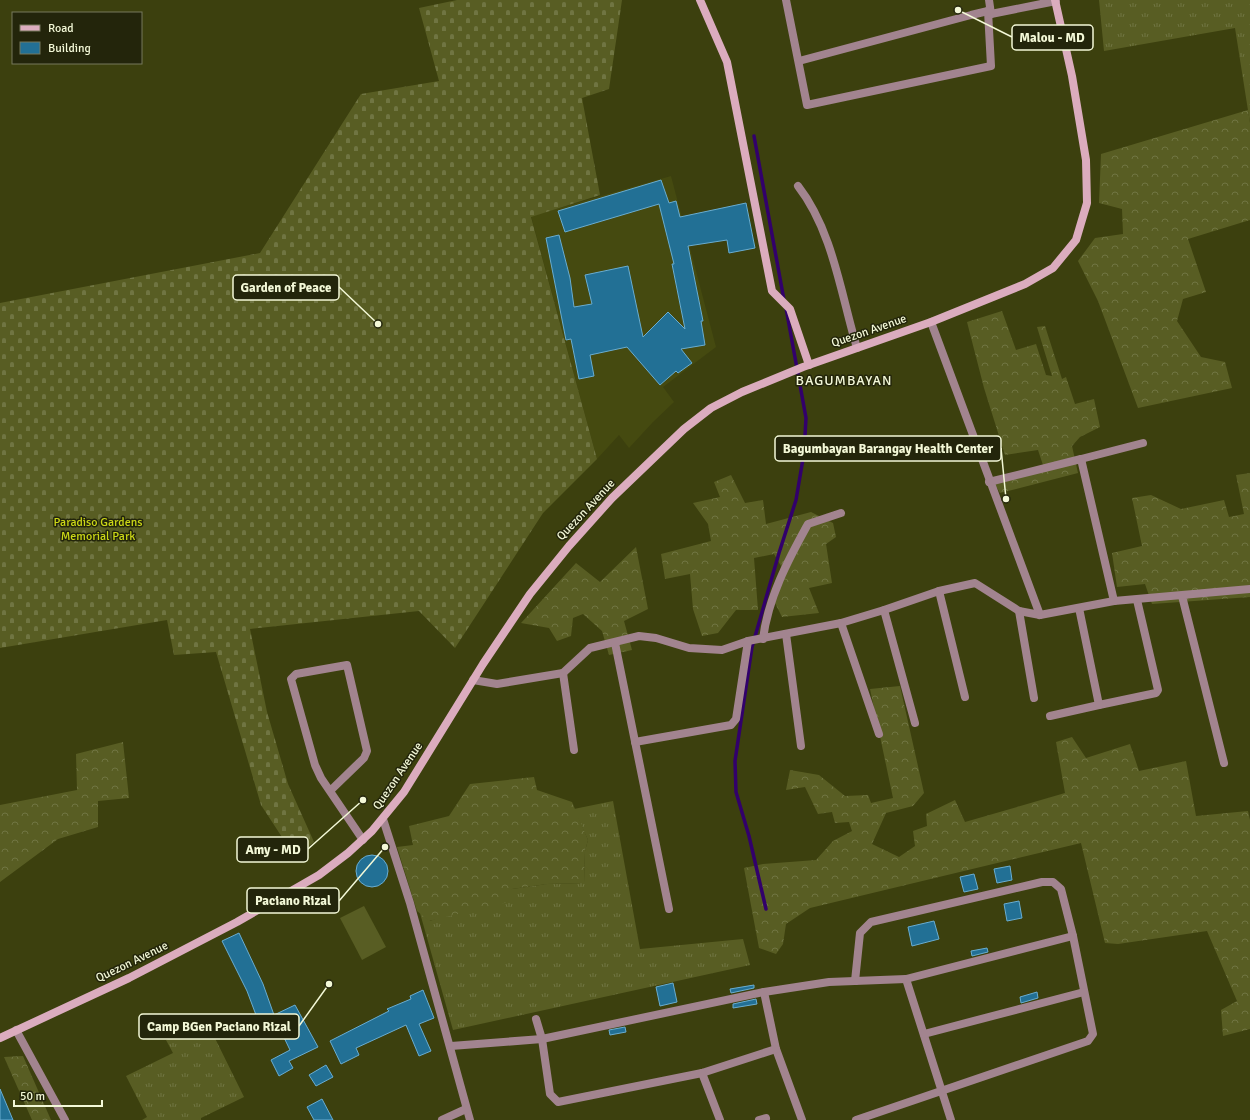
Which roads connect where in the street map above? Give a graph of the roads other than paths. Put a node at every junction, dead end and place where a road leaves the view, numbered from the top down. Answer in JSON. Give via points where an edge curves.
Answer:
{"nodes":[{"id":1,"x":700,"y":0,"type":"edge"},
{"id":2,"x":786,"y":0,"type":"edge"},
{"id":3,"x":989,"y":0,"type":"edge"},
{"id":4,"x":1056,"y":1,"type":"edge"},
{"id":5,"x":990,"y":13,"type":"junction"},
{"id":6,"x":799,"y":61,"type":"junction"},
{"id":7,"x":798,"y":186,"type":"dead end"},
{"id":8,"x":931,"y":322,"type":"junction"},
{"id":9,"x":857,"y":348,"type":"junction"},
{"id":10,"x":809,"y":365,"type":"junction"},
{"id":11,"x":1143,"y":443,"type":"dead end"},
{"id":12,"x":1081,"y":459,"type":"junction"},
{"id":13,"x":989,"y":482,"type":"junction"},
{"id":14,"x":841,"y":513,"type":"dead end"},
{"id":15,"x":1250,"y":589,"type":"edge"},
{"id":16,"x":939,"y":591,"type":"junction"},
{"id":17,"x":1182,"y":596,"type":"junction"},
{"id":18,"x":1137,"y":600,"type":"junction"},
{"id":19,"x":1114,"y":601,"type":"junction"},
{"id":20,"x":1079,"y":608,"type":"junction"},
{"id":21,"x":884,"y":610,"type":"junction"},
{"id":22,"x":1019,"y":611,"type":"junction"},
{"id":23,"x":1040,"y":615,"type":"junction"},
{"id":24,"x":841,"y":623,"type":"junction"},
{"id":25,"x":786,"y":634,"type":"junction"},
{"id":26,"x":762,"y":639,"type":"junction"},
{"id":27,"x":748,"y":642,"type":"junction"},
{"id":28,"x":615,"y":643,"type":"junction"},
{"id":29,"x":563,"y":673,"type":"junction"},
{"id":30,"x":473,"y":680,"type":"junction"},
{"id":31,"x":965,"y":697,"type":"dead end"},
{"id":32,"x":1034,"y":698,"type":"dead end"},
{"id":33,"x":1098,"y":705,"type":"junction"},
{"id":34,"x":1050,"y":716,"type":"dead end"},
{"id":35,"x":915,"y":723,"type":"dead end"},
{"id":36,"x":879,"y":734,"type":"dead end"},
{"id":37,"x":635,"y":742,"type":"junction"},
{"id":38,"x":801,"y":746,"type":"dead end"},
{"id":39,"x":574,"y":750,"type":"dead end"},
{"id":40,"x":1224,"y":763,"type":"dead end"},
{"id":41,"x":330,"y":791,"type":"junction"},
{"id":42,"x":384,"y":818,"type":"junction"},
{"id":43,"x":363,"y":840,"type":"junction"},
{"id":44,"x":669,"y":909,"type":"dead end"},
{"id":45,"x":1073,"y":936,"type":"junction"},
{"id":46,"x":906,"y":979,"type":"junction"},
{"id":47,"x":855,"y":981,"type":"junction"},
{"id":48,"x":764,"y":992,"type":"junction"},
{"id":49,"x":1084,"y":992,"type":"junction"},
{"id":50,"x":536,"y":1019,"type":"dead end"},
{"id":51,"x":16,"y":1030,"type":"junction"},
{"id":52,"x":924,"y":1034,"type":"junction"},
{"id":53,"x":0,"y":1038,"type":"edge"},
{"id":54,"x":542,"y":1039,"type":"junction"},
{"id":55,"x":451,"y":1046,"type":"junction"},
{"id":56,"x":776,"y":1049,"type":"junction"},
{"id":57,"x":702,"y":1073,"type":"junction"},
{"id":58,"x":941,"y":1092,"type":"junction"},
{"id":59,"x":466,"y":1109,"type":"junction"},
{"id":60,"x":65,"y":1120,"type":"edge"},
{"id":61,"x":442,"y":1120,"type":"edge"},
{"id":62,"x":470,"y":1120,"type":"edge"},
{"id":63,"x":720,"y":1120,"type":"edge"},
{"id":64,"x":802,"y":1120,"type":"edge"},
{"id":65,"x":856,"y":1120,"type":"edge"},
{"id":66,"x":951,"y":1120,"type":"edge"}],
"edges":[{"from":1,"to":10,"type":"main road","via":[[726,62],[772,291],[790,309]]},
{"from":2,"to":6,"type":"street"},
{"from":3,"to":5,"type":"street"},
{"from":4,"to":5,"type":"street"},
{"from":4,"to":8,"type":"main road","name":"Quezon Avenue","via":[[1086,160],[1087,203],[1076,240],[1053,268],[1025,284]]},
{"from":5,"to":6,"type":"street"},
{"from":5,"to":6,"type":"street","via":[[991,66],[807,105]]},
{"from":7,"to":9,"type":"street","via":[[810,201],[829,248]]},
{"from":8,"to":9,"type":"main road","name":"Quezon Avenue"},
{"from":8,"to":13,"type":"street"},
{"from":9,"to":10,"type":"main road","name":"Quezon Avenue"},
{"from":10,"to":30,"type":"main road","name":"Quezon Avenue","via":[[710,408],[675,437],[612,498],[569,546],[530,594]]},
{"from":11,"to":12,"type":"street"},
{"from":12,"to":13,"type":"street"},
{"from":12,"to":19,"type":"street"},
{"from":13,"to":23,"type":"street"},
{"from":14,"to":26,"type":"street","via":[[808,524],[775,592],[765,618]]},
{"from":15,"to":17,"type":"street"},
{"from":16,"to":21,"type":"street"},
{"from":16,"to":22,"type":"street","via":[[975,583]]},
{"from":16,"to":31,"type":"street"},
{"from":17,"to":18,"type":"street"},
{"from":17,"to":40,"type":"street"},
{"from":18,"to":19,"type":"street"},
{"from":18,"to":33,"type":"street","via":[[1158,690],[1156,693]]},
{"from":19,"to":20,"type":"street"},
{"from":20,"to":23,"type":"street"},
{"from":20,"to":33,"type":"street"},
{"from":21,"to":24,"type":"street"},
{"from":21,"to":35,"type":"street"},
{"from":22,"to":23,"type":"street"},
{"from":22,"to":32,"type":"street"},
{"from":24,"to":25,"type":"street"},
{"from":24,"to":36,"type":"street"},
{"from":25,"to":26,"type":"street"},
{"from":25,"to":38,"type":"street"},
{"from":26,"to":27,"type":"street"},
{"from":27,"to":28,"type":"street","via":[[722,650],[689,648],[656,638],[639,636]]},
{"from":27,"to":37,"type":"street","via":[[736,719],[731,725]]},
{"from":28,"to":29,"type":"street","via":[[590,648]]},
{"from":28,"to":37,"type":"street"},
{"from":29,"to":30,"type":"street","via":[[497,684]]},
{"from":29,"to":39,"type":"street"},
{"from":30,"to":42,"type":"main road","name":"Quezon Avenue","via":[[404,792]]},
{"from":33,"to":34,"type":"street"},
{"from":37,"to":44,"type":"street"},
{"from":41,"to":41,"type":"street","via":[[315,765],[291,679],[296,674],[347,665],[367,752]]},
{"from":41,"to":43,"type":"street"},
{"from":42,"to":43,"type":"main road","name":"Quezon Avenue"},
{"from":42,"to":55,"type":"street"},
{"from":43,"to":51,"type":"main road","name":"Quezon Avenue","via":[[319,875],[243,919],[129,978]]},
{"from":45,"to":46,"type":"street"},
{"from":45,"to":47,"type":"street","via":[[1062,889],[1053,882],[1042,882],[871,922],[860,933]]},
{"from":45,"to":49,"type":"street"},
{"from":46,"to":47,"type":"street"},
{"from":46,"to":52,"type":"street"},
{"from":47,"to":48,"type":"street","via":[[828,982]]},
{"from":48,"to":54,"type":"street"},
{"from":48,"to":56,"type":"street"},
{"from":49,"to":52,"type":"street"},
{"from":49,"to":58,"type":"street","via":[[1093,1034],[1088,1041]]},
{"from":50,"to":54,"type":"street"},
{"from":51,"to":53,"type":"main road","name":"Quezon Avenue"},
{"from":51,"to":60,"type":"street"},
{"from":52,"to":58,"type":"street"},
{"from":54,"to":55,"type":"street"},
{"from":54,"to":57,"type":"street","via":[[550,1094],[558,1102]]},
{"from":55,"to":59,"type":"street"},
{"from":56,"to":57,"type":"street"},
{"from":56,"to":64,"type":"street"},
{"from":57,"to":63,"type":"street"},
{"from":58,"to":65,"type":"street"},
{"from":58,"to":66,"type":"street"},
{"from":59,"to":61,"type":"street"},
{"from":59,"to":62,"type":"street"}]}
